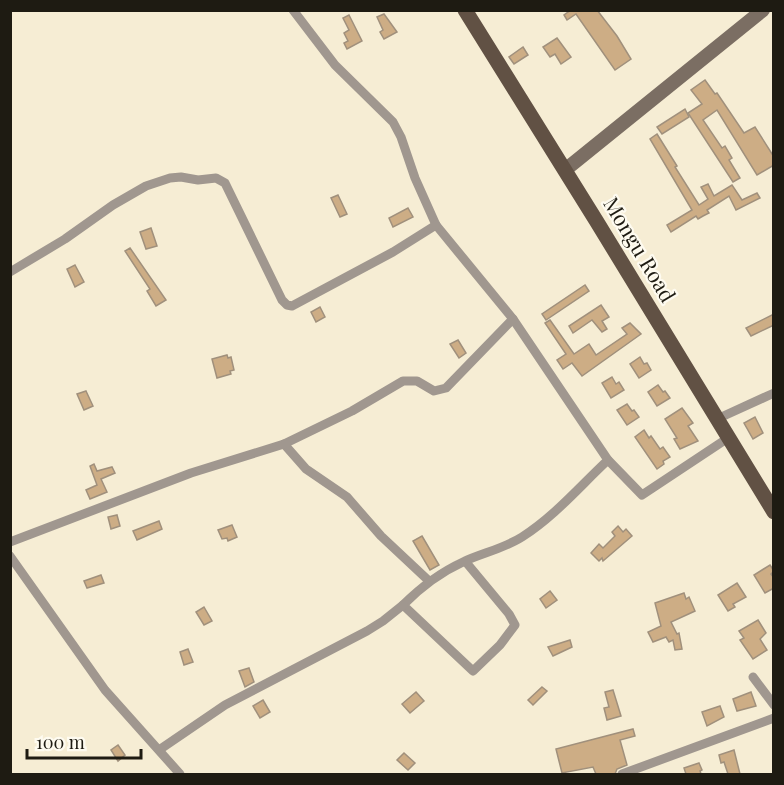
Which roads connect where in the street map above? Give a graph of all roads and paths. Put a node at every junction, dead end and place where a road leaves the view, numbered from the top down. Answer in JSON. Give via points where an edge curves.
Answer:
{"nodes":[{"id":1,"x":293,"y":10,"type":"edge"},
{"id":2,"x":465,"y":10,"type":"edge"},
{"id":3,"x":763,"y":10,"type":"edge"},
{"id":4,"x":565,"y":170,"type":"junction"},
{"id":5,"x":436,"y":225,"type":"junction"},
{"id":6,"x":10,"y":272,"type":"edge"},
{"id":7,"x":513,"y":319,"type":"junction"},
{"id":8,"x":774,"y":393,"type":"edge"},
{"id":9,"x":717,"y":419,"type":"junction"},
{"id":10,"x":728,"y":438,"type":"junction"},
{"id":11,"x":284,"y":444,"type":"junction"},
{"id":12,"x":608,"y":460,"type":"junction"},
{"id":13,"x":774,"y":512,"type":"edge"},
{"id":14,"x":10,"y":542,"type":"edge"},
{"id":15,"x":10,"y":556,"type":"edge"},
{"id":16,"x":465,"y":561,"type":"junction"},
{"id":17,"x":429,"y":581,"type":"junction"},
{"id":18,"x":403,"y":605,"type":"junction"},
{"id":19,"x":753,"y":677,"type":"dead end"},
{"id":20,"x":774,"y":705,"type":"edge"},
{"id":21,"x":774,"y":718,"type":"edge"},
{"id":22,"x":159,"y":750,"type":"junction"},
{"id":23,"x":180,"y":774,"type":"edge"},
{"id":24,"x":622,"y":774,"type":"edge"}],
"edges":[{"from":1,"to":5,"type":"street","via":[[335,65],[393,122]]},
{"from":2,"to":4,"type":"main road","name":"Mongu Road"},
{"from":3,"to":4,"type":"street"},
{"from":4,"to":9,"type":"main road","name":"Mongu Road"},
{"from":5,"to":6,"type":"street","via":[[292,306],[282,300],[225,183],[216,178],[170,178],[146,186],[113,205]]},
{"from":5,"to":7,"type":"street"},
{"from":7,"to":11,"type":"street","via":[[446,388],[434,391],[417,381],[403,381]]},
{"from":7,"to":12,"type":"street"},
{"from":8,"to":9,"type":"street"},
{"from":9,"to":10,"type":"main road","name":"Mongu Road"},
{"from":10,"to":12,"type":"street","via":[[642,495]]},
{"from":10,"to":13,"type":"main road","name":"Mongu Road"},
{"from":11,"to":14,"type":"street","via":[[191,473]]},
{"from":11,"to":17,"type":"street","via":[[306,469],[347,497]]},
{"from":12,"to":16,"type":"street","via":[[528,533],[502,548]]},
{"from":15,"to":22,"type":"street","via":[[105,690]]},
{"from":16,"to":17,"type":"street"},
{"from":16,"to":18,"type":"street","via":[[515,625],[472,671]]},
{"from":17,"to":18,"type":"street"},
{"from":18,"to":22,"type":"street","via":[[367,631],[225,705]]},
{"from":19,"to":20,"type":"street"},
{"from":21,"to":24,"type":"street"},
{"from":22,"to":23,"type":"street"}]}
